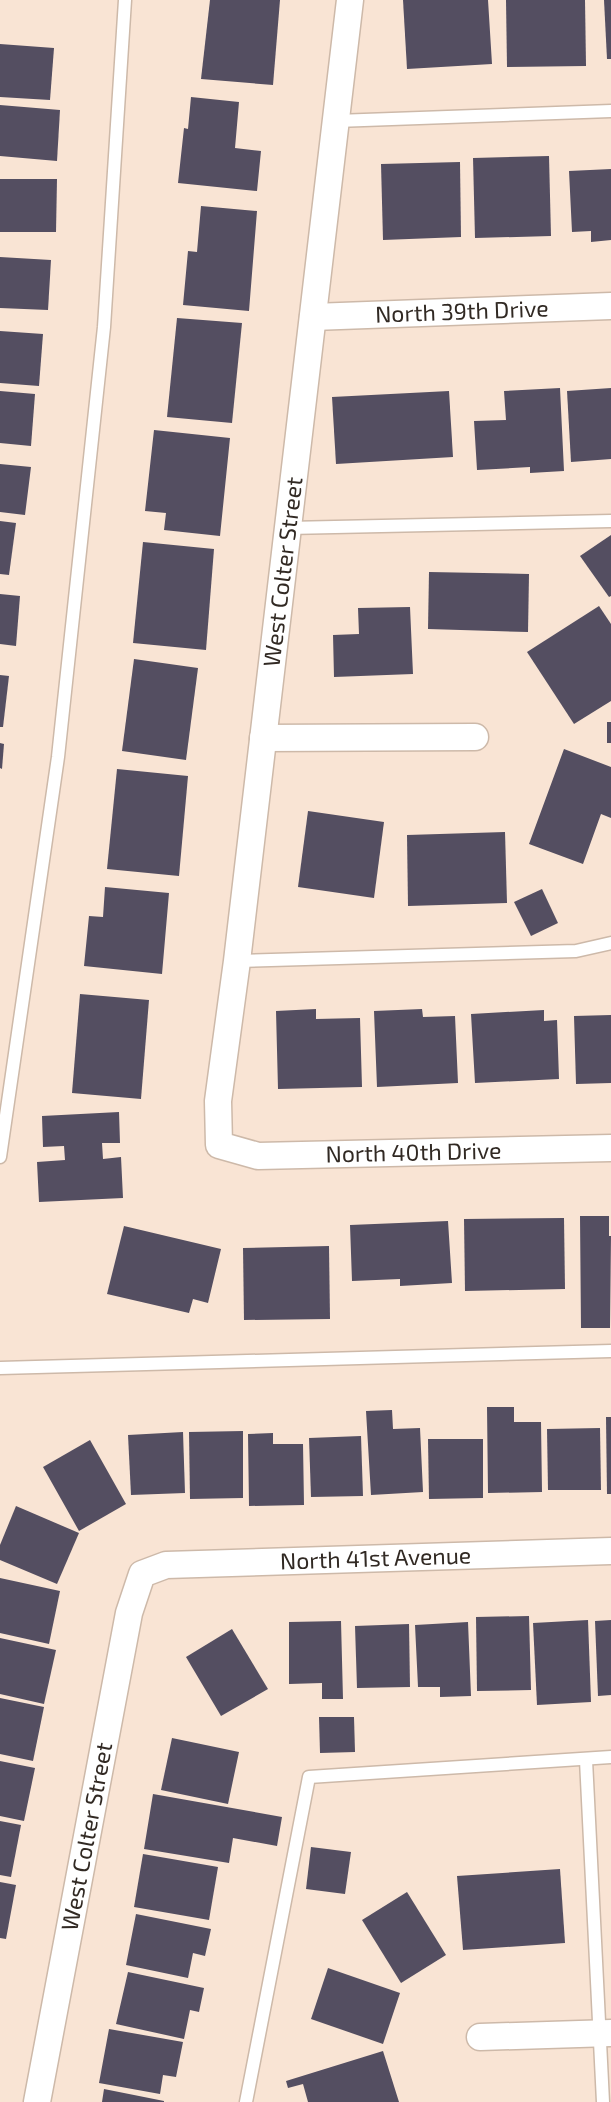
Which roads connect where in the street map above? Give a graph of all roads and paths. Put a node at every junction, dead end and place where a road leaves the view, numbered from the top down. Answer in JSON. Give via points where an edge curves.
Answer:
{"nodes":[{"id":1,"x":125,"y":0,"type":"edge"},
{"id":2,"x":350,"y":0,"type":"edge"},
{"id":3,"x":611,"y":111,"type":"edge"},
{"id":4,"x":336,"y":121,"type":"junction"},
{"id":5,"x":611,"y":306,"type":"edge"},
{"id":6,"x":313,"y":317,"type":"junction"},
{"id":7,"x":611,"y":521,"type":"edge"},
{"id":8,"x":288,"y":528,"type":"junction"},
{"id":9,"x":475,"y":737,"type":"dead end"},
{"id":10,"x":263,"y":738,"type":"junction"},
{"id":11,"x":611,"y":943,"type":"edge"},
{"id":12,"x":237,"y":961,"type":"junction"},
{"id":13,"x":219,"y":1144,"type":"joint"},
{"id":14,"x":611,"y":1148,"type":"edge"},
{"id":15,"x":0,"y":1157,"type":"edge"},
{"id":16,"x":611,"y":1351,"type":"edge"},
{"id":17,"x":0,"y":1368,"type":"edge"},
{"id":18,"x":611,"y":1550,"type":"edge"},
{"id":19,"x":142,"y":1574,"type":"joint"},
{"id":20,"x":611,"y":1757,"type":"edge"},
{"id":21,"x":586,"y":1760,"type":"junction"},
{"id":22,"x":605,"y":2033,"type":"edge"},
{"id":23,"x":480,"y":2037,"type":"dead end"},
{"id":24,"x":37,"y":2102,"type":"edge"},
{"id":25,"x":246,"y":2102,"type":"edge"},
{"id":26,"x":603,"y":2102,"type":"edge"}],
"edges":[{"from":1,"to":15,"type":"lane","via":[[104,327],[58,757]]},
{"from":2,"to":4,"type":"street","name":"West Colter Street"},
{"from":3,"to":4,"type":"lane"},
{"from":4,"to":6,"type":"street","name":"West Colter Street"},
{"from":5,"to":6,"type":"street","name":"North 39th Drive"},
{"from":6,"to":8,"type":"street","name":"West Colter Street"},
{"from":7,"to":8,"type":"lane"},
{"from":8,"to":10,"type":"street","name":"West Colter Street"},
{"from":9,"to":10,"type":"street"},
{"from":10,"to":12,"type":"street","name":"West Colter Street"},
{"from":11,"to":12,"type":"lane","via":[[576,951]]},
{"from":12,"to":13,"type":"street","name":"West Colter Street","via":[[218,1101]]},
{"from":13,"to":14,"type":"street","name":"North 40th Drive","via":[[258,1156]]},
{"from":16,"to":17,"type":"lane"},
{"from":18,"to":19,"type":"street","name":"North 41st Avenue","via":[[166,1565]]},
{"from":19,"to":24,"type":"street","name":"West Colter Street","via":[[129,1613]]},
{"from":20,"to":21,"type":"lane"},
{"from":21,"to":22,"type":"lane"},
{"from":21,"to":25,"type":"lane","via":[[309,1777]]},
{"from":22,"to":23,"type":"street"},
{"from":22,"to":26,"type":"lane"}]}
